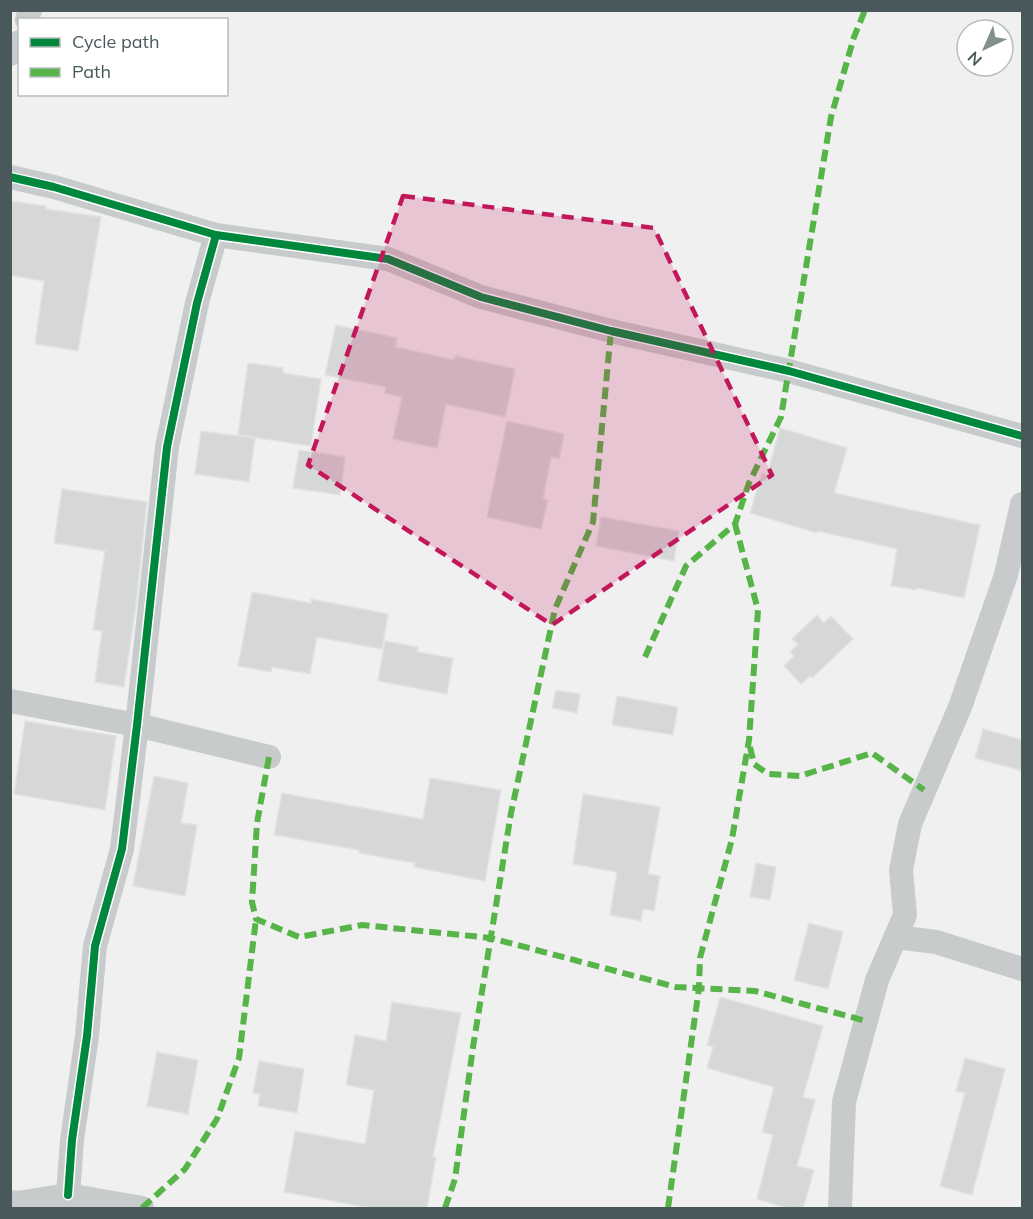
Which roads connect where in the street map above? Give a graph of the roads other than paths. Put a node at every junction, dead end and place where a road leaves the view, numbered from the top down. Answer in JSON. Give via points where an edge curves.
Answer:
{"nodes":[{"id":1,"x":10,"y":177,"type":"edge"},
{"id":2,"x":216,"y":234,"type":"junction"},
{"id":3,"x":1023,"y":436,"type":"edge"},
{"id":4,"x":1023,"y":504,"type":"edge"},
{"id":5,"x":10,"y":701,"type":"edge"},
{"id":6,"x":137,"y":725,"type":"junction"},
{"id":7,"x":269,"y":757,"type":"dead end"},
{"id":8,"x":896,"y":937,"type":"junction"},
{"id":9,"x":1023,"y":969,"type":"edge"},
{"id":10,"x":68,"y":1195,"type":"junction"},
{"id":11,"x":10,"y":1202,"type":"edge"},
{"id":12,"x":142,"y":1209,"type":"edge"},
{"id":13,"x":840,"y":1209,"type":"edge"}],
"edges":[{"from":1,"to":2,"type":"street"},
{"from":2,"to":3,"type":"street","via":[[388,259],[481,297],[789,371]]},
{"from":2,"to":6,"type":"street","via":[[166,447]]},
{"from":4,"to":8,"type":"street","via":[[1006,575],[960,707],[910,824],[901,870],[905,915]]},
{"from":5,"to":6,"type":"street"},
{"from":6,"to":7,"type":"street"},
{"from":6,"to":10,"type":"street","via":[[122,849],[95,946]]},
{"from":8,"to":9,"type":"street","via":[[936,942]]},
{"from":8,"to":13,"type":"street","via":[[877,980],[844,1102]]},
{"from":10,"to":11,"type":"street"},
{"from":10,"to":12,"type":"street"}]}
